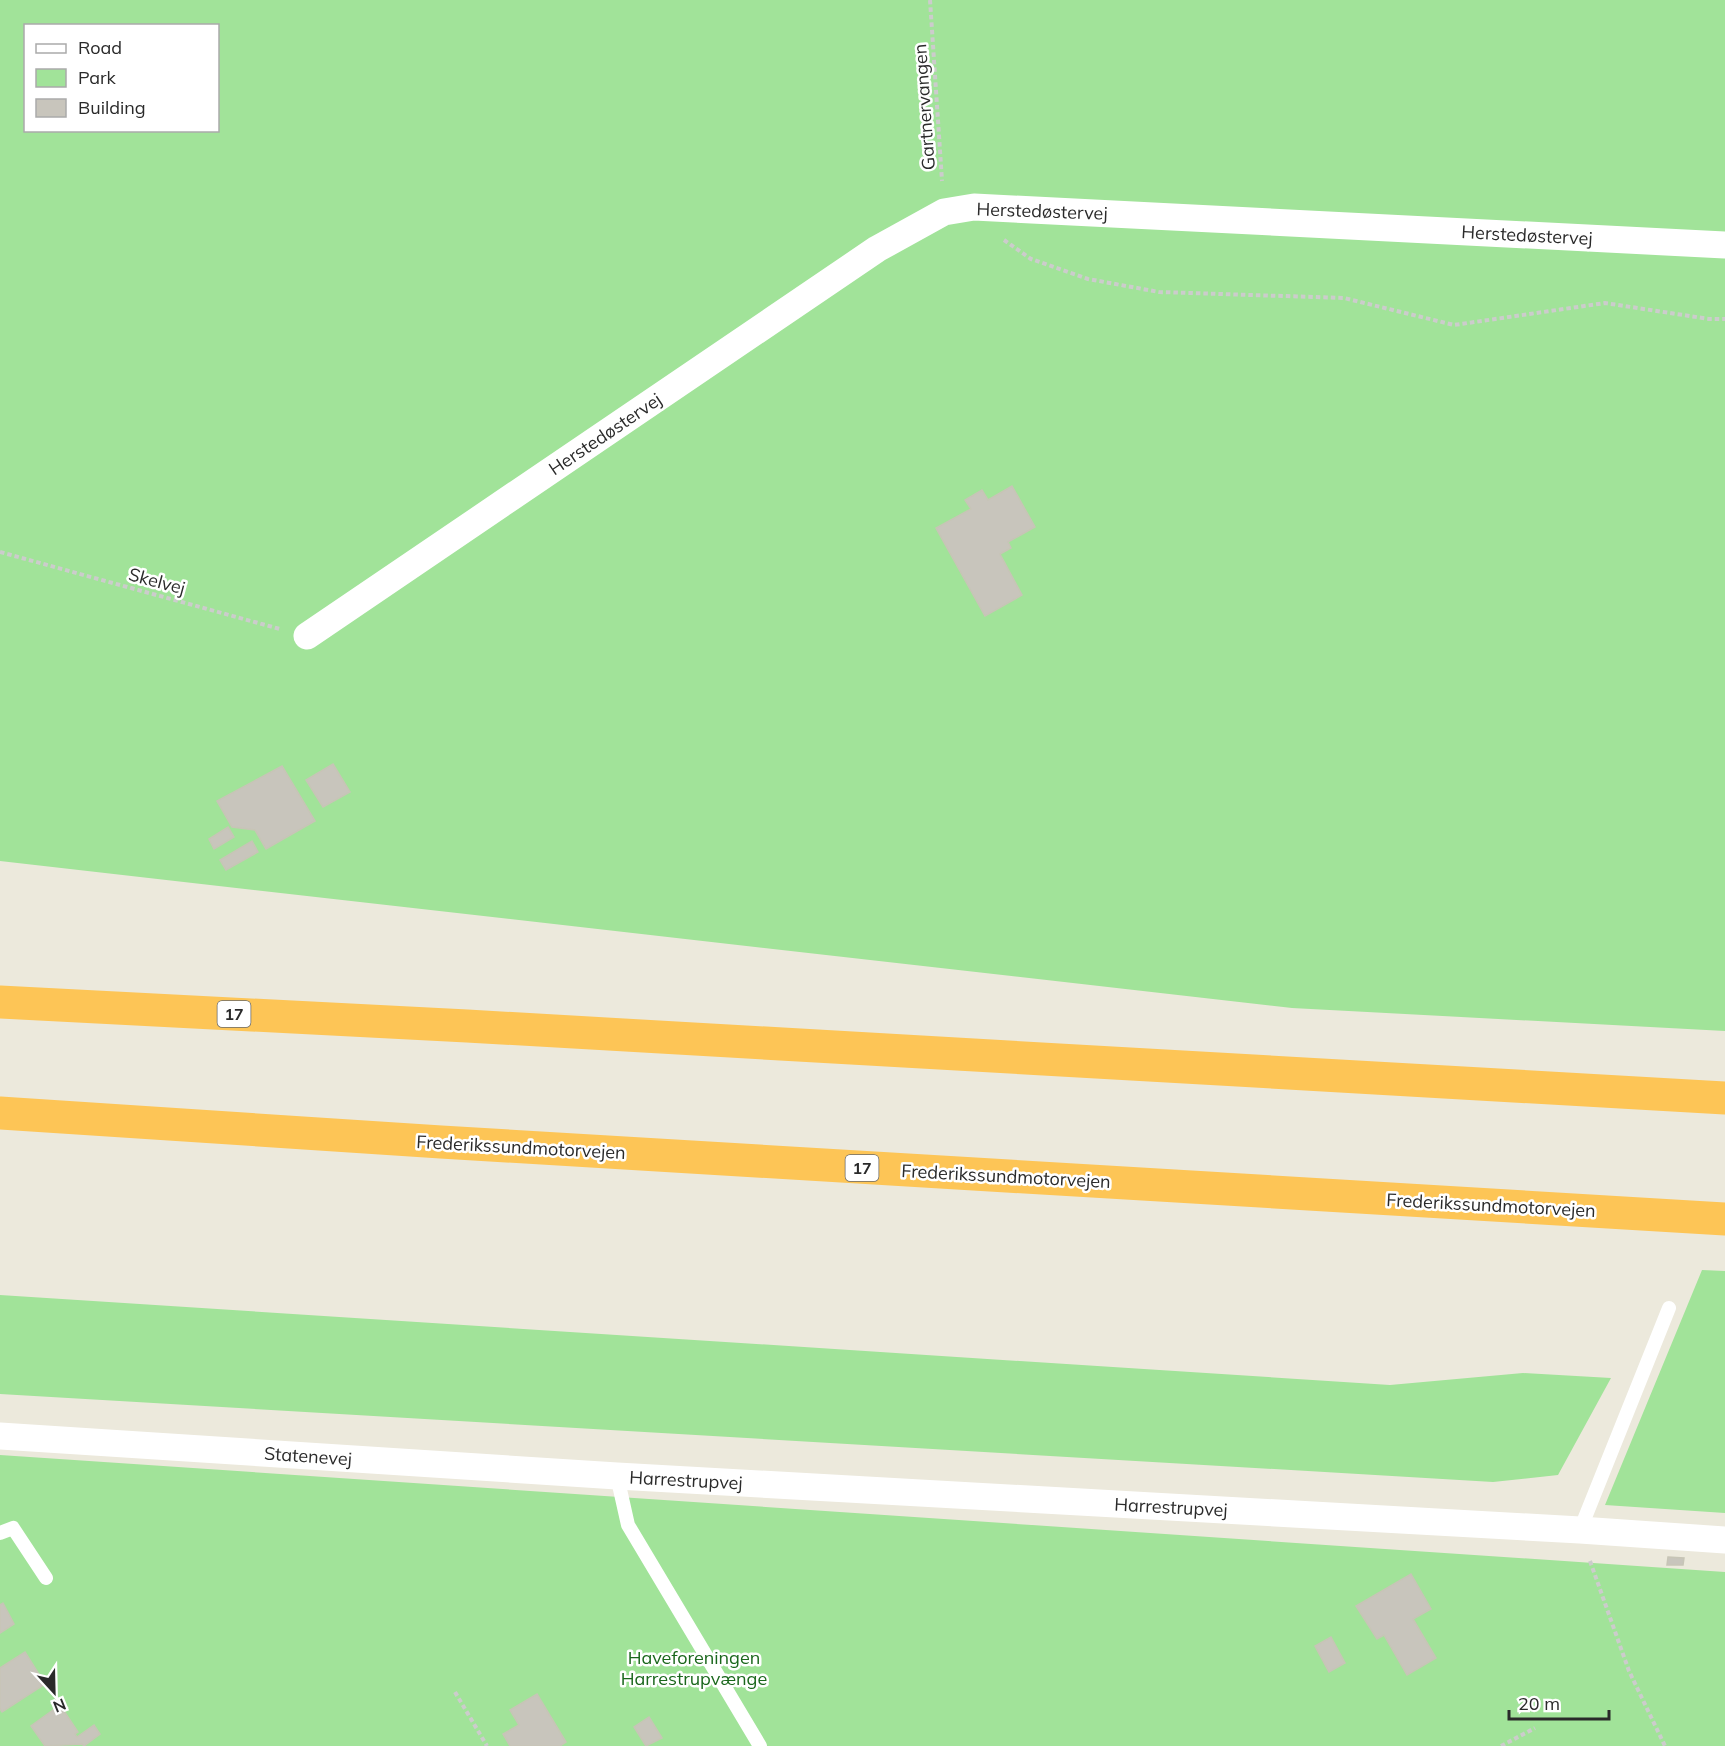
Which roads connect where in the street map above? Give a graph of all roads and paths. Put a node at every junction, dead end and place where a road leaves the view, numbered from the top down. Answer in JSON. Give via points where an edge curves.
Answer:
{"nodes":[{"id":1,"x":930,"y":0,"type":"edge"},
{"id":2,"x":974,"y":207,"type":"junction"},
{"id":3,"x":945,"y":212,"type":"junction"},
{"id":4,"x":1725,"y":245,"type":"edge"},
{"id":5,"x":1725,"y":319,"type":"edge"},
{"id":6,"x":0,"y":552,"type":"edge"},
{"id":7,"x":307,"y":636,"type":"joint"},
{"id":8,"x":0,"y":1002,"type":"edge"},
{"id":9,"x":1725,"y":1098,"type":"edge"},
{"id":10,"x":0,"y":1113,"type":"edge"},
{"id":11,"x":1725,"y":1220,"type":"edge"},
{"id":12,"x":1669,"y":1308,"type":"dead end"},
{"id":13,"x":0,"y":1436,"type":"edge"},
{"id":14,"x":617,"y":1476,"type":"junction"},
{"id":15,"x":1580,"y":1530,"type":"junction"},
{"id":16,"x":0,"y":1533,"type":"edge"},
{"id":17,"x":1725,"y":1540,"type":"edge"},
{"id":18,"x":46,"y":1578,"type":"dead end"},
{"id":19,"x":455,"y":1692,"type":"dead end"},
{"id":20,"x":1535,"y":1728,"type":"dead end"},
{"id":21,"x":488,"y":1746,"type":"edge"},
{"id":22,"x":760,"y":1746,"type":"edge"},
{"id":23,"x":1501,"y":1746,"type":"edge"},
{"id":24,"x":1665,"y":1746,"type":"edge"}],
"edges":[{"from":1,"to":3,"type":"path","name":"Gartnervangen"},
{"from":2,"to":3,"type":"street","name":"Herstedøstervej"},
{"from":2,"to":4,"type":"street","name":"Herstedøstervej"},
{"from":2,"to":5,"type":"path","via":[[1000,237],[1030,259],[1088,279],[1159,292],[1344,298],[1454,324],[1605,303]]},
{"from":3,"to":7,"type":"street","name":"Herstedøstervej","via":[[877,249]]},
{"from":6,"to":7,"type":"path","name":"Skelvej"},
{"from":8,"to":9,"type":"highway","number":"17"},
{"from":10,"to":11,"type":"highway","name":"Frederikssundmotorvejen","number":"17"},
{"from":12,"to":15,"type":"lane"},
{"from":13,"to":14,"type":"street","name":"Statenevej"},
{"from":14,"to":15,"type":"street","name":"Harrestrupvej"},
{"from":14,"to":22,"type":"lane","via":[[628,1525]]},
{"from":15,"to":17,"type":"street","name":"Harrestrupvej"},
{"from":15,"to":24,"type":"path","via":[[1629,1671]]},
{"from":16,"to":18,"type":"lane","via":[[13,1528]]},
{"from":19,"to":21,"type":"path"},
{"from":20,"to":23,"type":"path"}]}
